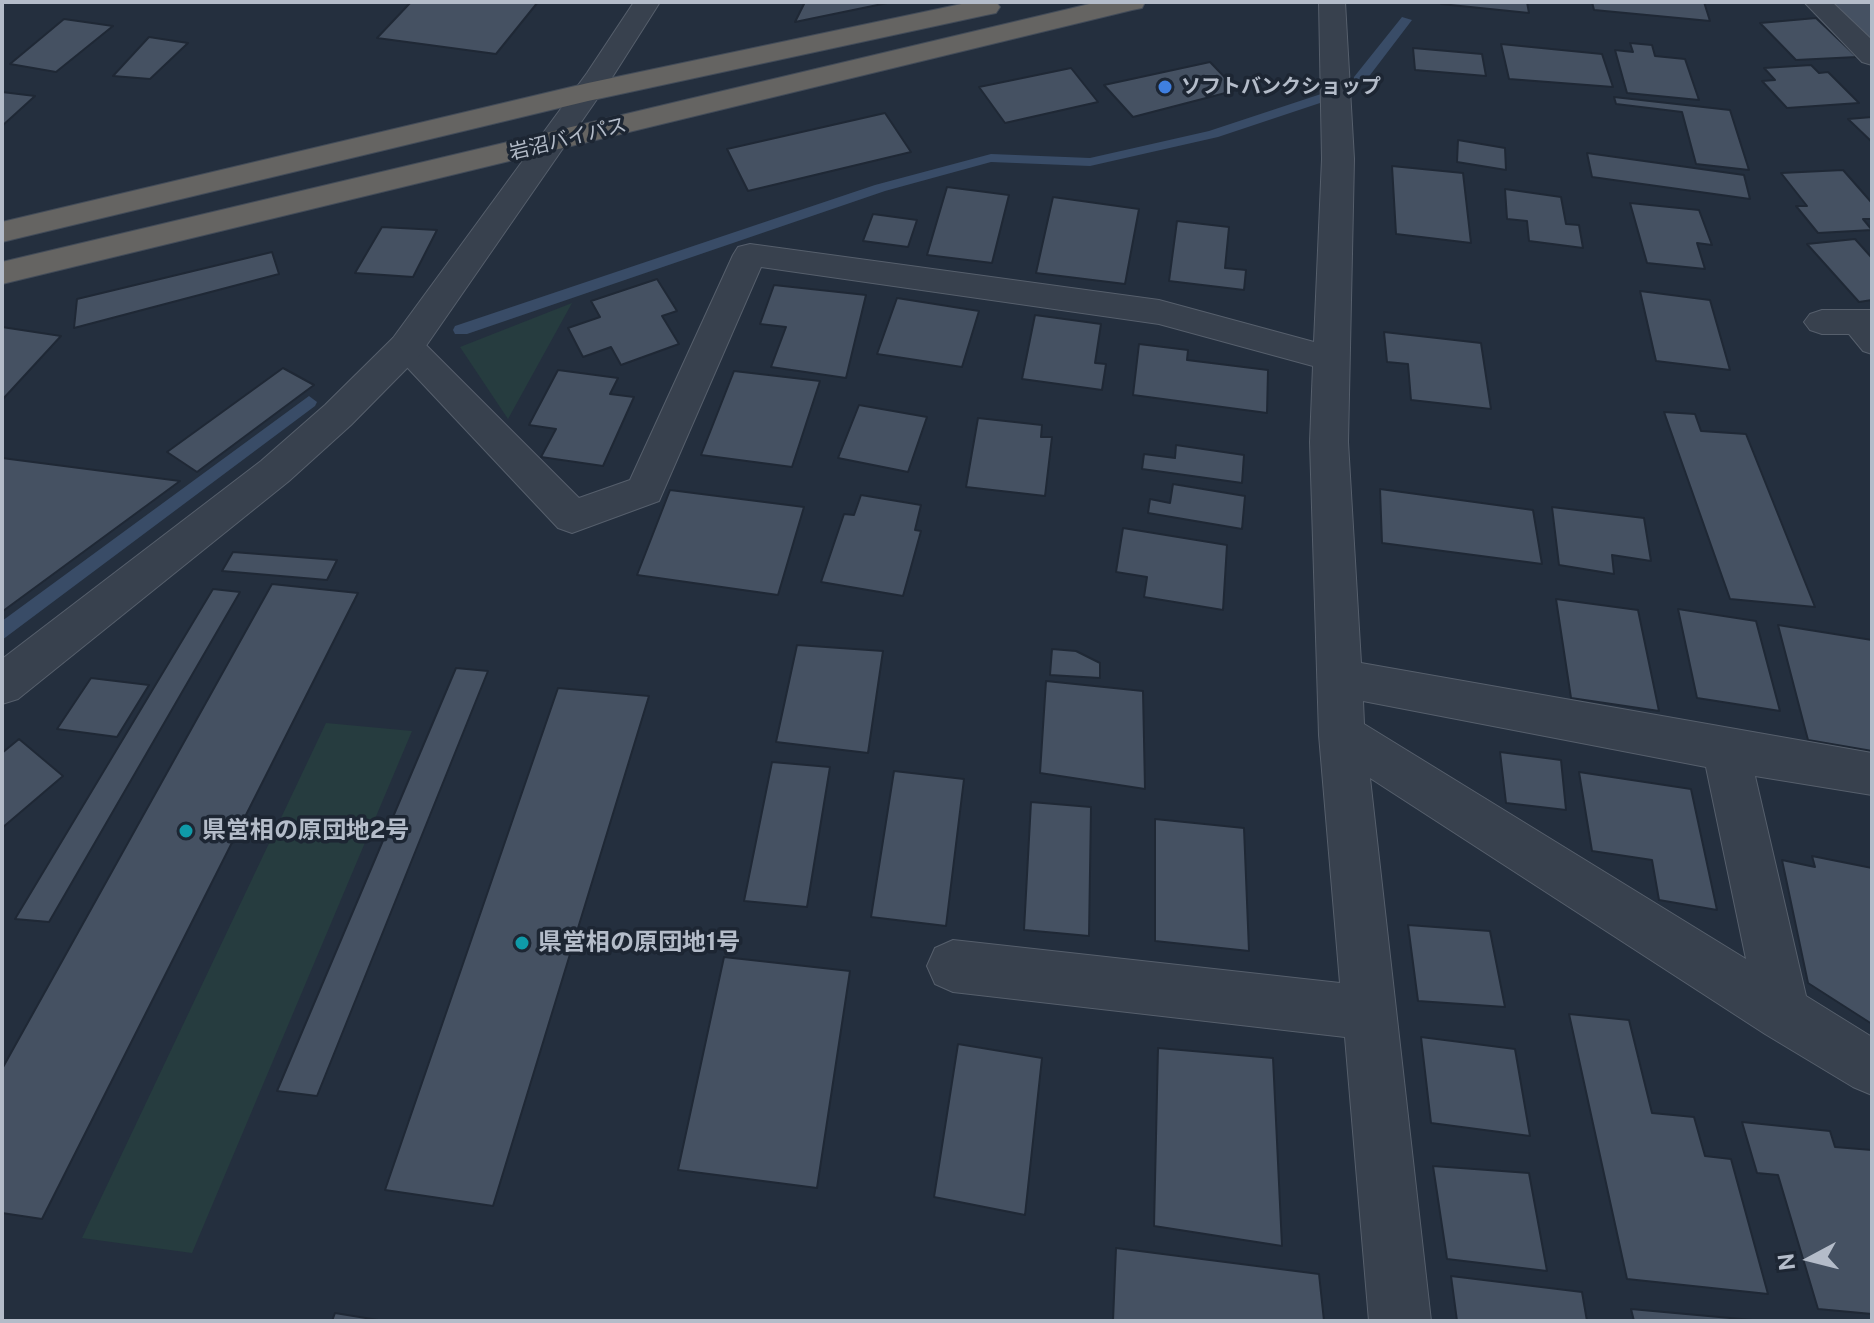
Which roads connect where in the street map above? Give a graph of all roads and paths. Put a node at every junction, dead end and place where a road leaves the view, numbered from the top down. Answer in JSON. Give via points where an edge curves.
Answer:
{"nodes":[{"id":1,"x":647,"y":2,"type":"edge"},
{"id":2,"x":1009,"y":2,"type":"edge"},
{"id":3,"x":1132,"y":2,"type":"edge"},
{"id":4,"x":1332,"y":2,"type":"edge"},
{"id":5,"x":1817,"y":2,"type":"edge"},
{"id":6,"x":1872,"y":56,"type":"edge"},
{"id":7,"x":588,"y":92,"type":"junction"},
{"id":8,"x":550,"y":144,"type":"junction"},
{"id":9,"x":2,"y":232,"type":"edge"},
{"id":10,"x":2,"y":273,"type":"edge"},
{"id":11,"x":406,"y":347,"type":"junction"},
{"id":12,"x":1332,"y":359,"type":"junction"},
{"id":13,"x":1340,"y":678,"type":"junction"},
{"id":14,"x":2,"y":685,"type":"edge"},
{"id":15,"x":1342,"y":735,"type":"junction"},
{"id":16,"x":1726,"y":750,"type":"junction"},
{"id":17,"x":1872,"y":774,"type":"edge"},
{"id":18,"x":953,"y":966,"type":"dead end"},
{"id":19,"x":1370,"y":1013,"type":"junction"},
{"id":20,"x":1784,"y":1015,"type":"junction"},
{"id":21,"x":1872,"y":1068,"type":"edge"},
{"id":22,"x":1400,"y":1321,"type":"edge"}],
"edges":[{"from":1,"to":7,"type":"street"},
{"from":2,"to":7,"type":"highway","name":"岩沼バイパス"},
{"from":3,"to":8,"type":"highway","name":"岩沼バイパス"},
{"from":4,"to":12,"type":"street","via":[[1338,159]]},
{"from":5,"to":6,"type":"street"},
{"from":7,"to":8,"type":"street"},
{"from":7,"to":9,"type":"highway","name":"岩沼バイパス"},
{"from":8,"to":10,"type":"highway","name":"岩沼バイパス"},
{"from":8,"to":11,"type":"street"},
{"from":11,"to":12,"type":"street","via":[[572,517],[645,490],[750,255],[1159,312]]},
{"from":11,"to":14,"type":"street","via":[[275,471]]},
{"from":12,"to":13,"type":"street","via":[[1329,442]]},
{"from":13,"to":15,"type":"street"},
{"from":13,"to":16,"type":"street"},
{"from":15,"to":19,"type":"street"},
{"from":15,"to":20,"type":"street"},
{"from":16,"to":17,"type":"street"},
{"from":16,"to":20,"type":"street"},
{"from":18,"to":19,"type":"street"},
{"from":19,"to":22,"type":"street"},
{"from":20,"to":21,"type":"street"}]}
